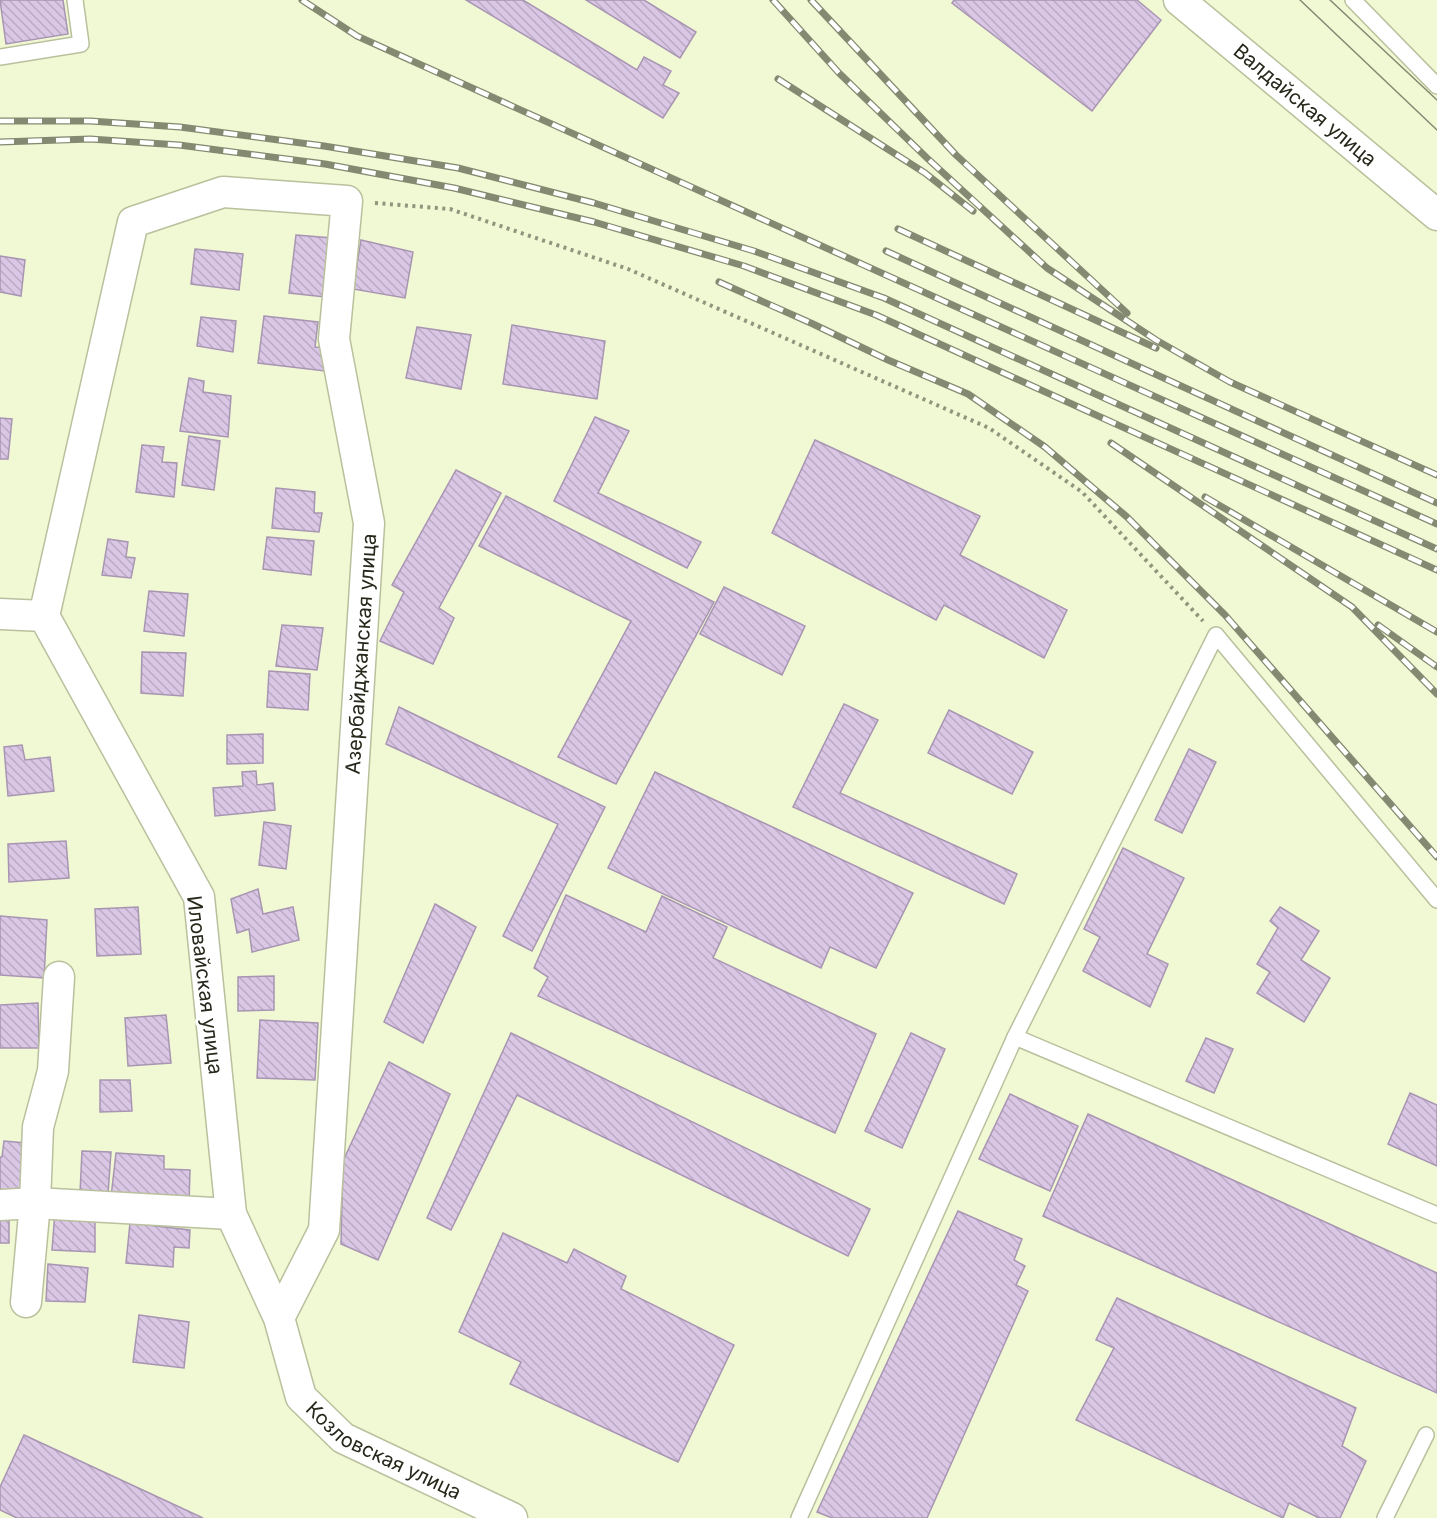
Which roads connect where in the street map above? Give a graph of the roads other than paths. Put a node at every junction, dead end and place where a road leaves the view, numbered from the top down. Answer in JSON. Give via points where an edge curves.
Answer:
{"nodes":[{"id":1,"x":75,"y":0,"type":"edge"},
{"id":2,"x":1179,"y":0,"type":"edge"},
{"id":3,"x":1353,"y":0,"type":"edge"},
{"id":4,"x":0,"y":57,"type":"edge"},
{"id":5,"x":1437,"y":86,"type":"edge"},
{"id":6,"x":1433,"y":212,"type":"edge"},
{"id":7,"x":0,"y":614,"type":"edge"},
{"id":8,"x":44,"y":616,"type":"junction"},
{"id":9,"x":1437,"y":900,"type":"edge"},
{"id":10,"x":59,"y":977,"type":"dead end"},
{"id":11,"x":1015,"y":1037,"type":"junction"},
{"id":12,"x":35,"y":1203,"type":"junction"},
{"id":13,"x":0,"y":1205,"type":"edge"},
{"id":14,"x":231,"y":1214,"type":"junction"},
{"id":15,"x":1437,"y":1215,"type":"edge"},
{"id":16,"x":26,"y":1302,"type":"dead end"},
{"id":17,"x":279,"y":1318,"type":"junction"},
{"id":18,"x":1426,"y":1435,"type":"dead end"},
{"id":19,"x":512,"y":1518,"type":"edge"},
{"id":20,"x":798,"y":1518,"type":"edge"},
{"id":21,"x":1384,"y":1518,"type":"edge"}],
"edges":[{"from":1,"to":4,"type":"lane","via":[[81,44]]},
{"from":2,"to":6,"type":"street","name":"Валдайская улица"},
{"from":3,"to":5,"type":"lane"},
{"from":7,"to":8,"type":"street"},
{"from":8,"to":14,"type":"street","name":"Иловайская улица","via":[[198,897]]},
{"from":8,"to":17,"type":"street","name":"Азербайджанская улица","via":[[133,222],[223,192],[348,201],[334,339],[369,523],[324,1230]]},
{"from":9,"to":11,"type":"lane","via":[[1216,635]]},
{"from":10,"to":12,"type":"street","via":[[53,1071],[38,1127]]},
{"from":11,"to":15,"type":"lane"},
{"from":11,"to":20,"type":"lane"},
{"from":12,"to":13,"type":"street"},
{"from":12,"to":14,"type":"street"},
{"from":12,"to":16,"type":"street"},
{"from":14,"to":17,"type":"street","name":"Иловайская улица"},
{"from":17,"to":19,"type":"street","name":"Козловская улица","via":[[301,1397],[343,1438]]},
{"from":18,"to":21,"type":"lane"}]}
